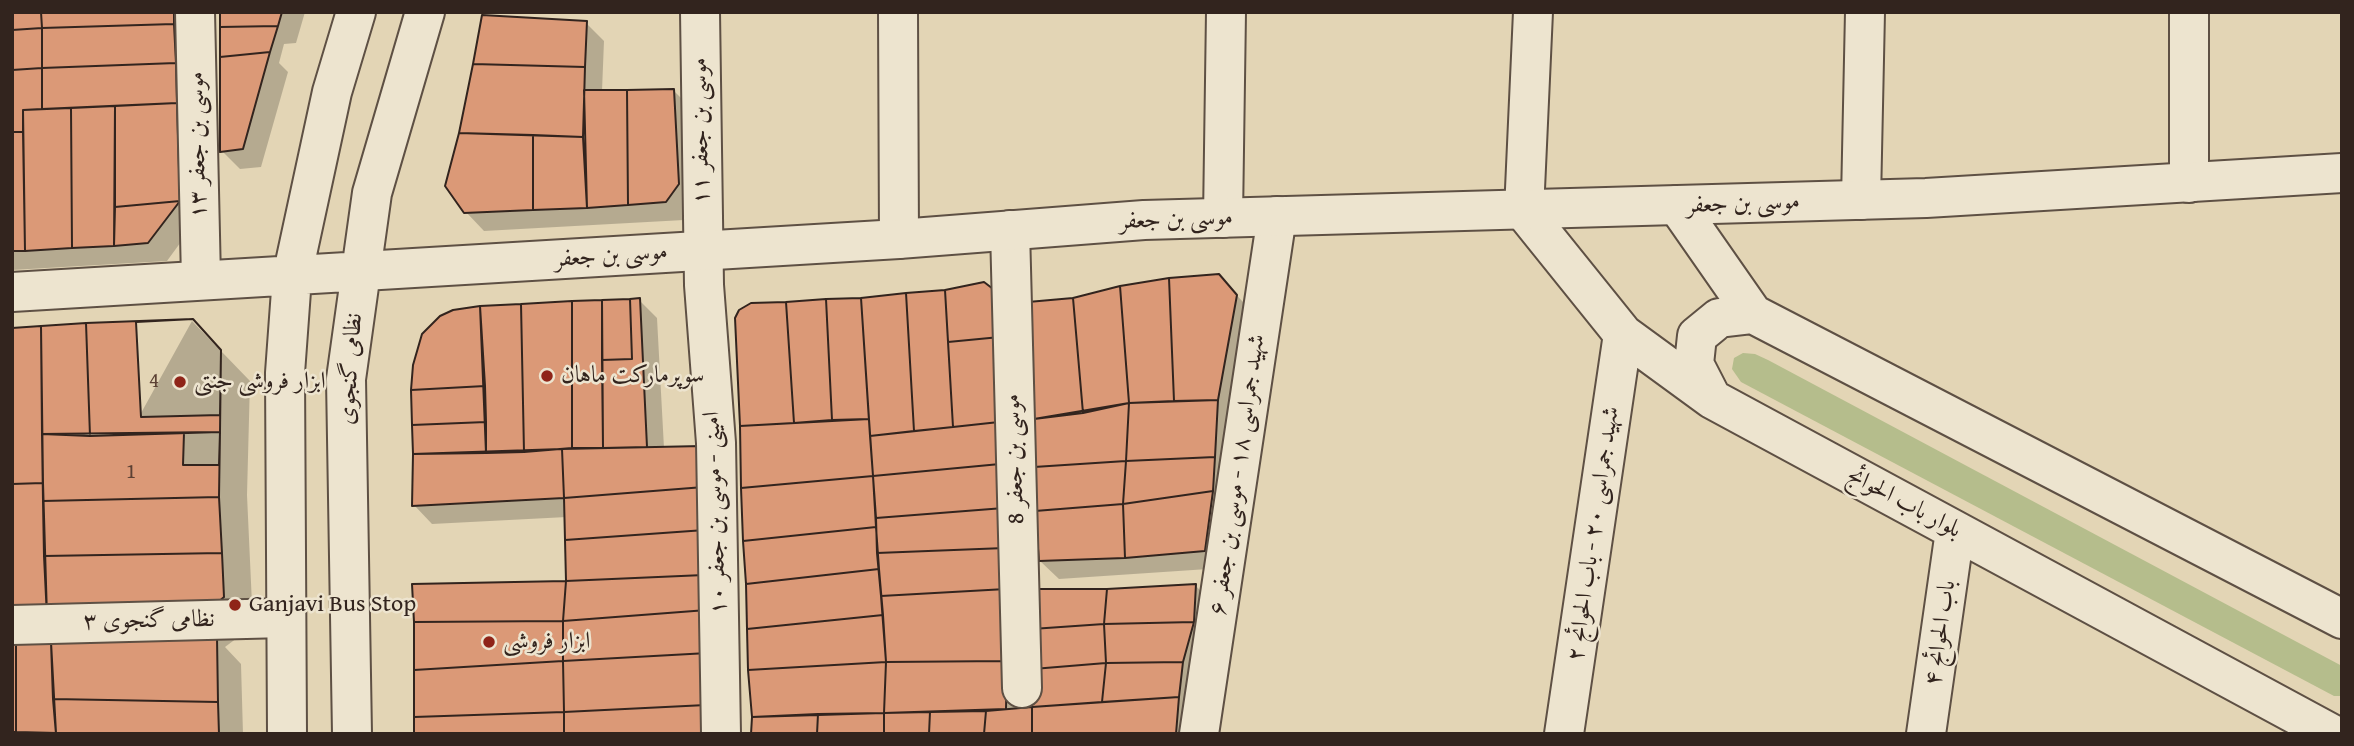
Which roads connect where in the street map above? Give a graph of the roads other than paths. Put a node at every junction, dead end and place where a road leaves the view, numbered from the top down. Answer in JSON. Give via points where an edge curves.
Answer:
{"nodes":[{"id":1,"x":195,"y":12,"type":"edge"},
{"id":2,"x":356,"y":12,"type":"edge"},
{"id":3,"x":425,"y":12,"type":"edge"},
{"id":4,"x":701,"y":12,"type":"edge"},
{"id":5,"x":898,"y":12,"type":"edge"},
{"id":6,"x":1226,"y":12,"type":"edge"},
{"id":7,"x":1532,"y":12,"type":"edge"},
{"id":8,"x":1866,"y":12,"type":"edge"},
{"id":9,"x":2189,"y":12,"type":"edge"},
{"id":10,"x":2342,"y":173,"type":"edge"},
{"id":11,"x":2189,"y":183,"type":"junction"},
{"id":12,"x":1861,"y":200,"type":"junction"},
{"id":13,"x":1677,"y":205,"type":"junction"},
{"id":14,"x":1524,"y":211,"type":"junction"},
{"id":15,"x":1277,"y":216,"type":"junction"},
{"id":16,"x":1223,"y":218,"type":"junction"},
{"id":17,"x":1010,"y":230,"type":"junction"},
{"id":18,"x":899,"y":239,"type":"junction"},
{"id":19,"x":703,"y":250,"type":"junction"},
{"id":20,"x":359,"y":272,"type":"junction"},
{"id":21,"x":292,"y":277,"type":"junction"},
{"id":22,"x":201,"y":279,"type":"junction"},
{"id":23,"x":12,"y":292,"type":"edge"},
{"id":24,"x":1753,"y":314,"type":"junction"},
{"id":25,"x":1623,"y":334,"type":"junction"},
{"id":26,"x":1712,"y":399,"type":"junction"},
{"id":27,"x":1955,"y":531,"type":"junction"},
{"id":28,"x":285,"y":618,"type":"junction"},
{"id":29,"x":2342,"y":619,"type":"edge"},
{"id":30,"x":12,"y":625,"type":"edge"},
{"id":31,"x":1022,"y":688,"type":"dead end"},
{"id":32,"x":2272,"y":718,"type":"edge"},
{"id":33,"x":2334,"y":732,"type":"edge"},
{"id":34,"x":287,"y":734,"type":"edge"},
{"id":35,"x":352,"y":734,"type":"edge"},
{"id":36,"x":721,"y":734,"type":"edge"},
{"id":37,"x":1199,"y":734,"type":"edge"},
{"id":38,"x":1564,"y":734,"type":"edge"},
{"id":39,"x":1926,"y":734,"type":"edge"}],
"edges":[{"from":1,"to":22,"type":"street","name":"موسی بن جعفر ۱۳"},
{"from":2,"to":21,"type":"street","via":[[332,92]]},
{"from":3,"to":20,"type":"street","name":"نظامی گنجوی","via":[[372,193]]},
{"from":4,"to":19,"type":"street","name":"موسی بن جعفر ۱۱"},
{"from":5,"to":18,"type":"street"},
{"from":6,"to":16,"type":"street"},
{"from":7,"to":14,"type":"street"},
{"from":8,"to":12,"type":"street"},
{"from":9,"to":11,"type":"street"},
{"from":10,"to":11,"type":"street","name":"موسی بن جعفر"},
{"from":11,"to":12,"type":"street","name":"موسی بن جعفر"},
{"from":12,"to":13,"type":"street","name":"موسی بن جعفر"},
{"from":13,"to":14,"type":"street","name":"موسی بن جعفر"},
{"from":13,"to":24,"type":"street"},
{"from":14,"to":15,"type":"street","name":"موسی بن جعفر"},
{"from":14,"to":25,"type":"street","name":"بلوار باب الحوائج"},
{"from":15,"to":16,"type":"street","name":"موسی بن جعفر"},
{"from":15,"to":37,"type":"street","name":"شهید جمراسی ۱۸ - موسی بن جعفر ۶"},
{"from":16,"to":17,"type":"street","name":"موسی بن جعفر"},
{"from":17,"to":18,"type":"street","name":"موسی بن جعفر"},
{"from":17,"to":31,"type":"street","name":"موسی بن جعفر 8"},
{"from":18,"to":19,"type":"street","name":"موسی بن جعفر"},
{"from":19,"to":20,"type":"street","name":"موسی بن جعفر"},
{"from":19,"to":36,"type":"street","name":"امینی - موسی بن جعفر ۱۰","via":[[716,443]]},
{"from":20,"to":21,"type":"street","name":"موسی بن جعفر"},
{"from":20,"to":35,"type":"street","name":"نظامی گنجوی","via":[[346,379]]},
{"from":21,"to":22,"type":"street","name":"موسی بن جعفر"},
{"from":21,"to":28,"type":"street","via":[[285,373]]},
{"from":22,"to":23,"type":"street","name":"موسی بن جعفر"},
{"from":24,"to":26,"type":"street","via":[[1719,318],[1697,337],[1694,364]]},
{"from":24,"to":29,"type":"street"},
{"from":25,"to":26,"type":"street","name":"بلوار باب الحوائج"},
{"from":25,"to":38,"type":"street","name":"شهید جمراسی ۲۰ - باب الحوائج ۲"},
{"from":26,"to":27,"type":"street","name":"بلوار باب الحوائج"},
{"from":27,"to":32,"type":"street","name":"بلوار باب الحوائج"},
{"from":27,"to":39,"type":"street","name":"باب الحوائج ۴"},
{"from":28,"to":30,"type":"street","name":"نظامی گنجوی ۳"},
{"from":28,"to":34,"type":"street"},
{"from":32,"to":33,"type":"street","name":"بلوار باب الحوائج"}]}
